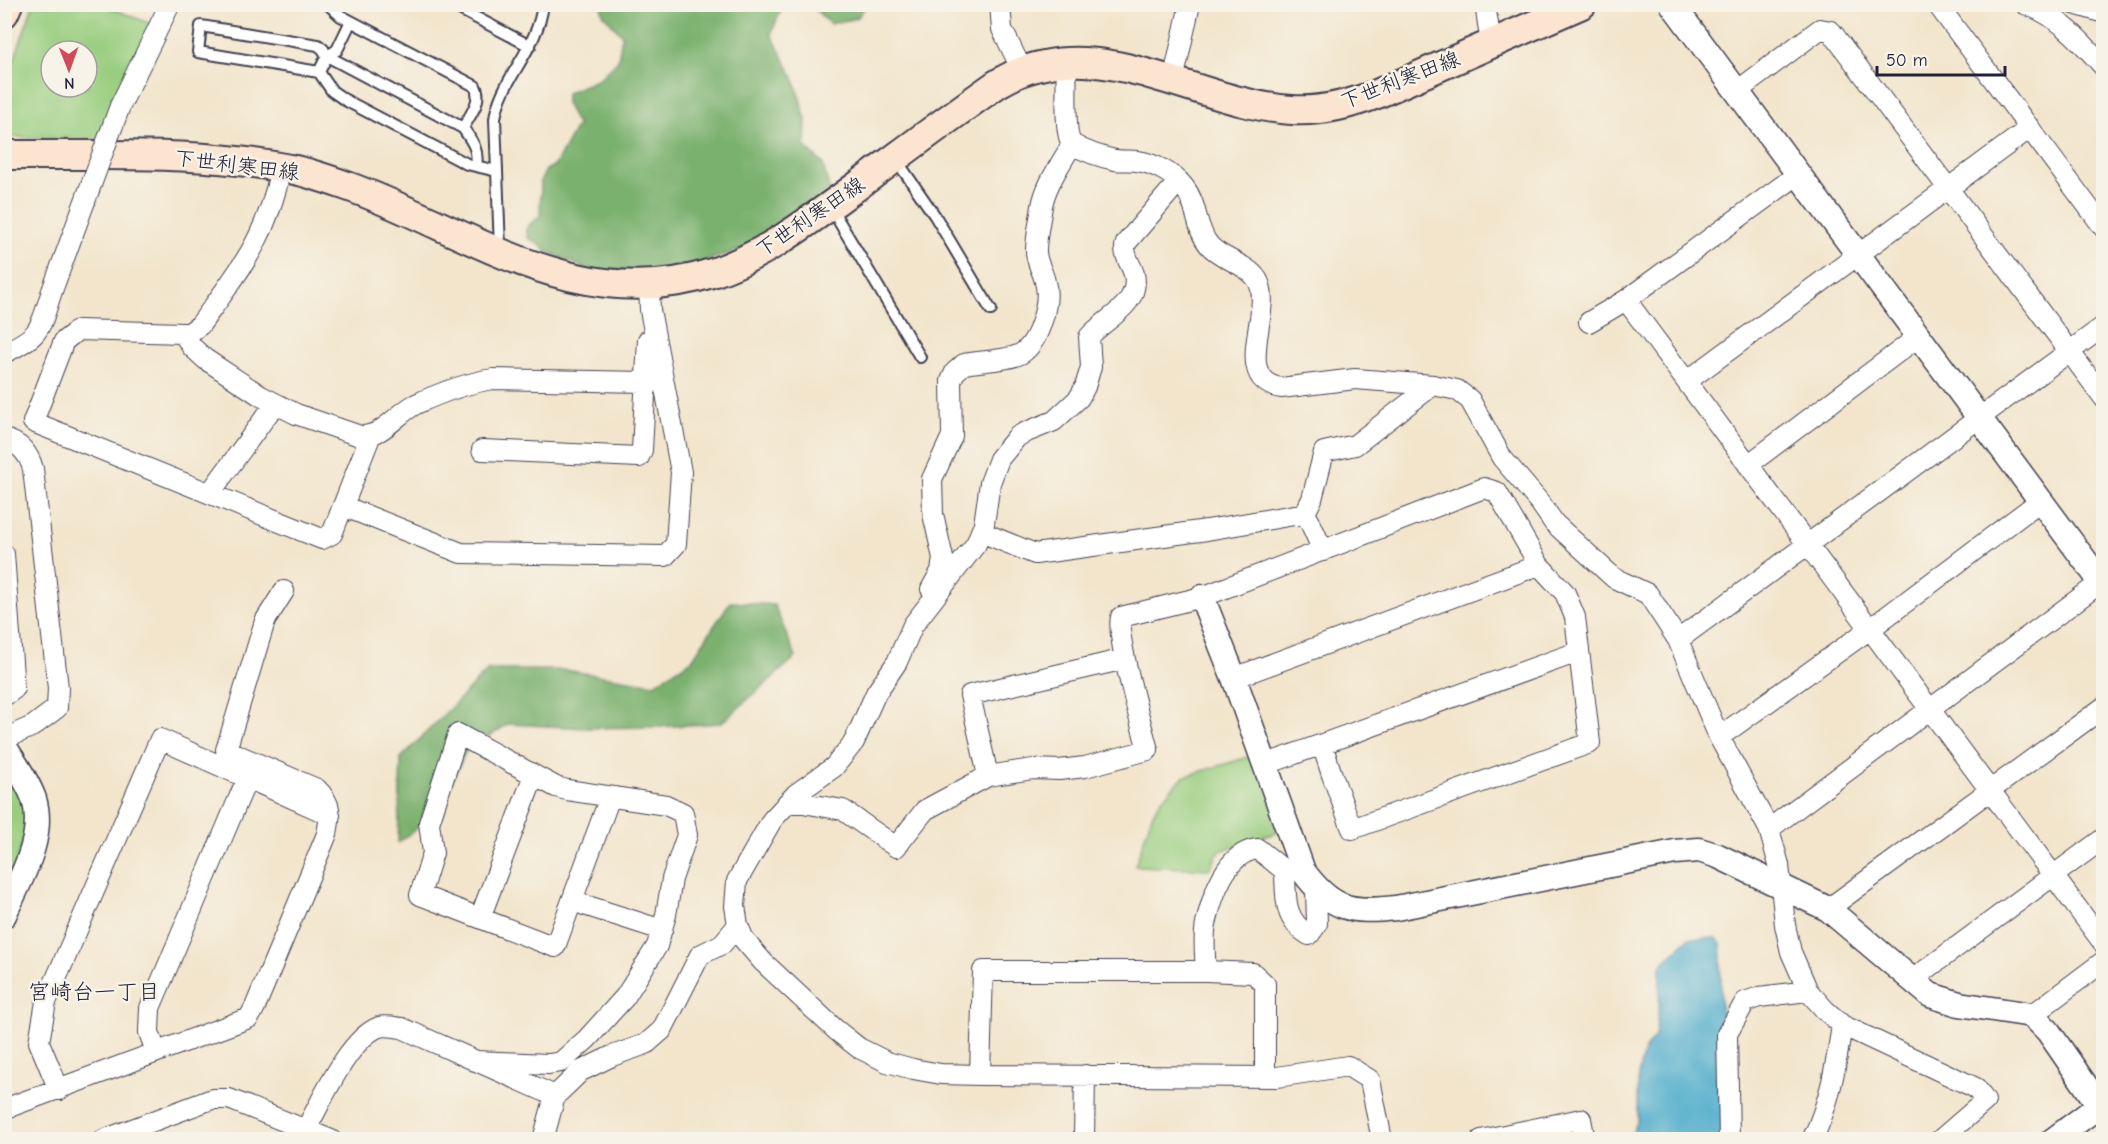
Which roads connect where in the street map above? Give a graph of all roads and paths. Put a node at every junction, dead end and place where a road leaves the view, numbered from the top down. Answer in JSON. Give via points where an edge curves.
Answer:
{"nodes":[{"id":1,"x":8,"y":4,"type":"edge"},
{"id":2,"x":170,"y":4,"type":"edge"},
{"id":3,"x":328,"y":4,"type":"edge"},
{"id":4,"x":450,"y":4,"type":"edge"},
{"id":5,"x":543,"y":4,"type":"edge"},
{"id":6,"x":1000,"y":4,"type":"edge"},
{"id":7,"x":1190,"y":4,"type":"edge"},
{"id":8,"x":1485,"y":4,"type":"edge"},
{"id":9,"x":1582,"y":4,"type":"edge"},
{"id":10,"x":1672,"y":4,"type":"edge"},
{"id":11,"x":1937,"y":4,"type":"edge"},
{"id":12,"x":2025,"y":4,"type":"edge"},
{"id":13,"x":2074,"y":4,"type":"edge"},
{"id":14,"x":4,"y":13,"type":"edge"},
{"id":15,"x":2103,"y":13,"type":"edge"},
{"id":16,"x":351,"y":21,"type":"junction"},
{"id":17,"x":1491,"y":44,"type":"junction"},
{"id":18,"x":530,"y":46,"type":"junction"},
{"id":19,"x":327,"y":56,"type":"junction"},
{"id":20,"x":1066,"y":61,"type":"junction"},
{"id":21,"x":2103,"y":67,"type":"edge"},
{"id":22,"x":1022,"y":70,"type":"junction"},
{"id":23,"x":319,"y":72,"type":"junction"},
{"id":24,"x":1173,"y":81,"type":"junction"},
{"id":25,"x":1736,"y":92,"type":"junction"},
{"id":26,"x":463,"y":128,"type":"junction"},
{"id":27,"x":2030,"y":128,"type":"junction"},
{"id":28,"x":1072,"y":144,"type":"junction"},
{"id":29,"x":4,"y":155,"type":"edge"},
{"id":30,"x":895,"y":158,"type":"junction"},
{"id":31,"x":476,"y":166,"type":"junction"},
{"id":32,"x":281,"y":167,"type":"junction"},
{"id":33,"x":497,"y":171,"type":"junction"},
{"id":34,"x":1797,"y":175,"type":"junction"},
{"id":35,"x":1179,"y":182,"type":"junction"},
{"id":36,"x":1948,"y":189,"type":"junction"},
{"id":37,"x":830,"y":205,"type":"junction"},
{"id":38,"x":2103,"y":228,"type":"edge"},
{"id":39,"x":501,"y":252,"type":"junction"},
{"id":40,"x":1858,"y":255,"type":"junction"},
{"id":41,"x":650,"y":297,"type":"junction"},
{"id":42,"x":1626,"y":300,"type":"junction"},
{"id":43,"x":991,"y":310,"type":"dead end"},
{"id":44,"x":1589,"y":322,"type":"dead end"},
{"id":45,"x":2103,"y":326,"type":"edge"},
{"id":46,"x":183,"y":333,"type":"junction"},
{"id":47,"x":1918,"y":337,"type":"junction"},
{"id":48,"x":2069,"y":351,"type":"junction"},
{"id":49,"x":4,"y":353,"type":"edge"},
{"id":50,"x":920,"y":357,"type":"dead end"},
{"id":51,"x":1687,"y":381,"type":"junction"},
{"id":52,"x":645,"y":382,"type":"junction"},
{"id":53,"x":1433,"y":385,"type":"junction"},
{"id":54,"x":2103,"y":398,"type":"edge"},
{"id":55,"x":275,"y":404,"type":"junction"},
{"id":56,"x":1979,"y":418,"type":"junction"},
{"id":57,"x":370,"y":437,"type":"junction"},
{"id":58,"x":4,"y":439,"type":"edge"},
{"id":59,"x":482,"y":450,"type":"dead end"},
{"id":60,"x":1748,"y":465,"type":"junction"},
{"id":61,"x":210,"y":493,"type":"junction"},
{"id":62,"x":2040,"y":501,"type":"junction"},
{"id":63,"x":343,"y":507,"type":"junction"},
{"id":64,"x":1304,"y":515,"type":"junction"},
{"id":65,"x":981,"y":532,"type":"junction"},
{"id":66,"x":1808,"y":544,"type":"junction"},
{"id":67,"x":1323,"y":550,"type":"junction"},
{"id":68,"x":4,"y":554,"type":"edge"},
{"id":69,"x":1539,"y":565,"type":"junction"},
{"id":70,"x":2102,"y":583,"type":"edge"},
{"id":71,"x":284,"y":591,"type":"dead end"},
{"id":72,"x":1202,"y":597,"type":"junction"},
{"id":73,"x":1870,"y":628,"type":"junction"},
{"id":74,"x":908,"y":634,"type":"junction"},
{"id":75,"x":1678,"y":640,"type":"junction"},
{"id":76,"x":1578,"y":652,"type":"junction"},
{"id":77,"x":1125,"y":659,"type":"junction"},
{"id":78,"x":1234,"y":678,"type":"junction"},
{"id":79,"x":4,"y":696,"type":"edge"},
{"id":80,"x":2103,"y":707,"type":"edge"},
{"id":81,"x":1930,"y":710,"type":"junction"},
{"id":82,"x":1719,"y":737,"type":"junction"},
{"id":83,"x":4,"y":739,"type":"edge"},
{"id":84,"x":1322,"y":744,"type":"junction"},
{"id":85,"x":4,"y":746,"type":"edge"},
{"id":86,"x":1264,"y":765,"type":"junction"},
{"id":87,"x":534,"y":775,"type":"junction"},
{"id":88,"x":988,"y":776,"type":"junction"},
{"id":89,"x":247,"y":779,"type":"junction"},
{"id":90,"x":1990,"y":791,"type":"junction"},
{"id":91,"x":610,"y":797,"type":"junction"},
{"id":92,"x":787,"y":803,"type":"junction"},
{"id":93,"x":330,"y":815,"type":"junction"},
{"id":94,"x":1769,"y":830,"type":"junction"},
{"id":95,"x":2103,"y":838,"type":"edge"},
{"id":96,"x":2053,"y":876,"type":"junction"},
{"id":97,"x":1782,"y":887,"type":"junction"},
{"id":98,"x":1316,"y":888,"type":"junction"},
{"id":99,"x":572,"y":900,"type":"junction"},
{"id":100,"x":1828,"y":909,"type":"junction"},
{"id":101,"x":4,"y":915,"type":"edge"},
{"id":102,"x":480,"y":918,"type":"junction"},
{"id":103,"x":738,"y":925,"type":"junction"},
{"id":104,"x":662,"y":930,"type":"junction"},
{"id":105,"x":2103,"y":944,"type":"edge"},
{"id":106,"x":2103,"y":961,"type":"edge"},
{"id":107,"x":1206,"y":971,"type":"junction"},
{"id":108,"x":1912,"y":980,"type":"junction"},
{"id":109,"x":1808,"y":991,"type":"junction"},
{"id":110,"x":2032,"y":1015,"type":"junction"},
{"id":111,"x":1842,"y":1025,"type":"junction"},
{"id":112,"x":156,"y":1052,"type":"junction"},
{"id":113,"x":476,"y":1060,"type":"junction"},
{"id":114,"x":980,"y":1074,"type":"junction"},
{"id":115,"x":1085,"y":1075,"type":"junction"},
{"id":116,"x":1265,"y":1077,"type":"junction"},
{"id":117,"x":59,"y":1090,"type":"junction"},
{"id":118,"x":555,"y":1096,"type":"junction"},
{"id":119,"x":2102,"y":1106,"type":"edge"},
{"id":120,"x":4,"y":1109,"type":"edge"},
{"id":121,"x":306,"y":1129,"type":"junction"},
{"id":122,"x":103,"y":1140,"type":"edge"},
{"id":123,"x":331,"y":1140,"type":"edge"},
{"id":124,"x":543,"y":1140,"type":"edge"},
{"id":125,"x":1084,"y":1140,"type":"edge"},
{"id":126,"x":1382,"y":1140,"type":"edge"},
{"id":127,"x":1481,"y":1140,"type":"edge"},
{"id":128,"x":1586,"y":1140,"type":"edge"},
{"id":129,"x":1729,"y":1140,"type":"edge"},
{"id":130,"x":1812,"y":1140,"type":"edge"},
{"id":131,"x":1940,"y":1140,"type":"edge"},
{"id":132,"x":2053,"y":1140,"type":"edge"}],
"edges":[{"from":1,"to":14,"type":"main road"},
{"from":2,"to":49,"type":"street","bridge":true,"via":[[120,106],[40,326],[35,335]]},
{"from":3,"to":16,"type":"lane"},
{"from":4,"to":18,"type":"lane"},
{"from":5,"to":18,"type":"lane"},
{"from":6,"to":22,"type":"street","via":[[1002,29]]},
{"from":7,"to":24,"type":"street"},
{"from":8,"to":17,"type":"street"},
{"from":9,"to":17,"type":"main road","name":"下世利寒田線"},
{"from":10,"to":25,"type":"street"},
{"from":11,"to":27,"type":"street"},
{"from":12,"to":21,"type":"street","via":[[2060,22]]},
{"from":13,"to":15,"type":"street"},
{"from":16,"to":19,"type":"lane","via":[[337,50]]},
{"from":16,"to":26,"type":"lane","via":[[475,86],[478,100]]},
{"from":17,"to":24,"type":"main road","name":"下世利寒田線","via":[[1361,100],[1307,110],[1263,106]]},
{"from":18,"to":33,"type":"lane","via":[[497,104]]},
{"from":19,"to":23,"type":"lane"},
{"from":19,"to":23,"type":"lane","via":[[318,45],[201,26],[198,52]]},
{"from":19,"to":26,"type":"lane"},
{"from":20,"to":22,"type":"main road","name":"下世利寒田線"},
{"from":20,"to":24,"type":"main road","name":"下世利寒田線","via":[[1114,65]]},
{"from":20,"to":28,"type":"street","via":[[1067,132]]},
{"from":22,"to":30,"type":"main road","name":"下世利寒田線"},
{"from":23,"to":31,"type":"lane","via":[[332,91],[345,100]]},
{"from":25,"to":34,"type":"street"},
{"from":25,"to":36,"type":"street","via":[[1820,29],[1831,31]]},
{"from":26,"to":31,"type":"lane","via":[[475,144]]},
{"from":27,"to":36,"type":"street"},
{"from":27,"to":38,"type":"street"},
{"from":28,"to":35,"type":"street","via":[[1112,159],[1147,164]]},
{"from":28,"to":74,"type":"street","via":[[1046,191],[1042,207],[1036,252],[1047,295],[1034,339],[1016,356],[964,364],[952,377],[951,436],[933,473],[931,487],[942,566],[932,588],[907,619]]},
{"from":29,"to":32,"type":"main road","name":"下世利寒田線","via":[[189,156]]},
{"from":30,"to":37,"type":"main road","name":"下世利寒田線"},
{"from":30,"to":43,"type":"lane"},
{"from":31,"to":33,"type":"lane"},
{"from":32,"to":39,"type":"main road","name":"下世利寒田線","via":[[361,191]]},
{"from":32,"to":46,"type":"street","via":[[267,222],[248,259],[200,325]]},
{"from":33,"to":39,"type":"lane"},
{"from":34,"to":40,"type":"street"},
{"from":34,"to":42,"type":"street"},
{"from":35,"to":53,"type":"street","via":[[1190,196],[1209,245],[1252,273],[1260,285],[1256,355],[1257,368],[1265,380],[1281,388],[1355,379]]},
{"from":35,"to":65,"type":"street","via":[[1126,243],[1134,277],[1132,294],[1122,309],[1089,337],[1090,367],[1078,398],[1054,421],[1017,437],[999,459]]},
{"from":36,"to":40,"type":"street"},
{"from":36,"to":48,"type":"street"},
{"from":37,"to":41,"type":"main road","name":"下世利寒田線","via":[[768,249],[701,276],[674,282]]},
{"from":37,"to":50,"type":"lane"},
{"from":39,"to":41,"type":"main road","name":"下世利寒田線","via":[[549,272]]},
{"from":40,"to":47,"type":"street"},
{"from":40,"to":51,"type":"street"},
{"from":41,"to":52,"type":"street"},
{"from":41,"to":63,"type":"street","via":[[681,472],[676,544],[665,555],[461,553]]},
{"from":42,"to":44,"type":"street"},
{"from":42,"to":51,"type":"street"},
{"from":45,"to":48,"type":"street"},
{"from":46,"to":55,"type":"street","via":[[205,359]]},
{"from":46,"to":61,"type":"street","via":[[78,330],[64,341],[33,422]]},
{"from":47,"to":56,"type":"street"},
{"from":47,"to":60,"type":"street"},
{"from":48,"to":54,"type":"street"},
{"from":48,"to":56,"type":"street"},
{"from":51,"to":60,"type":"street"},
{"from":52,"to":57,"type":"street","via":[[478,382],[403,411]]},
{"from":52,"to":59,"type":"street","via":[[639,457]]},
{"from":53,"to":64,"type":"street","via":[[1355,445],[1324,452]]},
{"from":53,"to":75,"type":"street","via":[[1457,390],[1470,400],[1502,458],[1554,523],[1614,578],[1648,594]]},
{"from":55,"to":57,"type":"street"},
{"from":55,"to":61,"type":"street"},
{"from":56,"to":62,"type":"street"},
{"from":56,"to":66,"type":"street"},
{"from":57,"to":63,"type":"street"},
{"from":58,"to":83,"type":"street","via":[[20,446],[33,469],[58,688],[57,708],[33,726]]},
{"from":60,"to":66,"type":"street"},
{"from":61,"to":63,"type":"street","via":[[322,539],[332,534]]},
{"from":62,"to":70,"type":"street"},
{"from":62,"to":73,"type":"street"},
{"from":64,"to":65,"type":"street","via":[[1035,554]]},
{"from":64,"to":67,"type":"street"},
{"from":65,"to":74,"type":"street","via":[[968,556]]},
{"from":66,"to":73,"type":"street"},
{"from":66,"to":75,"type":"street"},
{"from":67,"to":69,"type":"street","via":[[1484,488],[1497,492]]},
{"from":67,"to":72,"type":"street"},
{"from":68,"to":79,"type":"street","via":[[14,689]]},
{"from":69,"to":76,"type":"street","via":[[1565,593],[1575,616]]},
{"from":69,"to":78,"type":"street"},
{"from":70,"to":81,"type":"street"},
{"from":71,"to":93,"type":"street","via":[[265,621],[226,750],[317,789],[327,799]]},
{"from":72,"to":77,"type":"street","via":[[1121,616]]},
{"from":72,"to":78,"type":"street"},
{"from":73,"to":81,"type":"street"},
{"from":73,"to":82,"type":"street"},
{"from":74,"to":92,"type":"street","via":[[848,751],[834,767]]},
{"from":75,"to":82,"type":"street"},
{"from":76,"to":84,"type":"street"},
{"from":76,"to":84,"type":"street","via":[[1590,743],[1353,829]]},
{"from":77,"to":88,"type":"street","via":[[970,695]]},
{"from":77,"to":88,"type":"street","via":[[1148,750],[1085,767]]},
{"from":78,"to":86,"type":"street"},
{"from":80,"to":90,"type":"street"},
{"from":81,"to":90,"type":"street"},
{"from":81,"to":94,"type":"street"},
{"from":82,"to":94,"type":"street"},
{"from":84,"to":86,"type":"street"},
{"from":85,"to":101,"type":"street","via":[[34,801],[37,830]]},
{"from":86,"to":98,"type":"street","via":[[1303,871]]},
{"from":87,"to":91,"type":"street","via":[[567,790]]},
{"from":87,"to":102,"type":"street"},
{"from":87,"to":102,"type":"street","via":[[458,734],[429,823],[433,853],[420,895]]},
{"from":88,"to":92,"type":"street","via":[[925,810],[896,847],[843,810]]},
{"from":89,"to":93,"type":"street"},
{"from":89,"to":112,"type":"street","via":[[150,1008],[149,1032]]},
{"from":89,"to":117,"type":"street","via":[[160,739],[46,1002],[39,1042]]},
{"from":90,"to":96,"type":"street"},
{"from":90,"to":100,"type":"street"},
{"from":91,"to":99,"type":"street"},
{"from":91,"to":104,"type":"street","via":[[666,805],[683,813],[687,835],[672,879]]},
{"from":92,"to":103,"type":"street","via":[[772,820],[737,881]]},
{"from":93,"to":112,"type":"street","via":[[327,834],[249,1018]]},
{"from":94,"to":97,"type":"street"},
{"from":95,"to":96,"type":"street"},
{"from":96,"to":105,"type":"street"},
{"from":96,"to":108,"type":"street"},
{"from":97,"to":98,"type":"street","via":[[1699,850],[1367,911],[1333,902]]},
{"from":97,"to":100,"type":"street"},
{"from":97,"to":109,"type":"street","via":[[1791,952]]},
{"from":98,"to":107,"type":"street","via":[[1317,924],[1309,935],[1298,929],[1286,906],[1285,872],[1258,849],[1247,850],[1233,861],[1216,892],[1205,926]]},
{"from":99,"to":102,"type":"street","via":[[555,947]]},
{"from":99,"to":104,"type":"street"},
{"from":100,"to":108,"type":"street"},
{"from":103,"to":114,"type":"street","via":[[744,940],[763,962],[859,1048],[913,1070]]},
{"from":103,"to":118,"type":"street","via":[[722,944],[700,956],[663,1030],[646,1044],[582,1071]]},
{"from":104,"to":113,"type":"street","via":[[657,946],[625,997],[561,1062]]},
{"from":106,"to":110,"type":"street"},
{"from":107,"to":114,"type":"street","via":[[983,970]]},
{"from":107,"to":116,"type":"street","via":[[1253,973],[1265,984]]},
{"from":108,"to":110,"type":"street","via":[[1930,995],[1959,1004]]},
{"from":109,"to":111,"type":"street"},
{"from":109,"to":129,"type":"street","via":[[1745,1002],[1727,1034]]},
{"from":110,"to":119,"type":"street"},
{"from":111,"to":130,"type":"street","via":[[1827,1104]]},
{"from":111,"to":131,"type":"street","via":[[1976,1088],[1985,1101]]},
{"from":112,"to":117,"type":"street"},
{"from":113,"to":118,"type":"street"},
{"from":113,"to":121,"type":"street","via":[[402,1028],[381,1026],[363,1036],[347,1056]]},
{"from":114,"to":115,"type":"street"},
{"from":115,"to":116,"type":"street"},
{"from":115,"to":125,"type":"street"},
{"from":116,"to":126,"type":"street","via":[[1348,1066],[1370,1080]]},
{"from":117,"to":120,"type":"street"},
{"from":118,"to":124,"type":"street"},
{"from":119,"to":132,"type":"street"},
{"from":121,"to":122,"type":"street","via":[[229,1099],[212,1099]]},
{"from":121,"to":123,"type":"street"},
{"from":127,"to":128,"type":"street","via":[[1581,1119]]}]}
